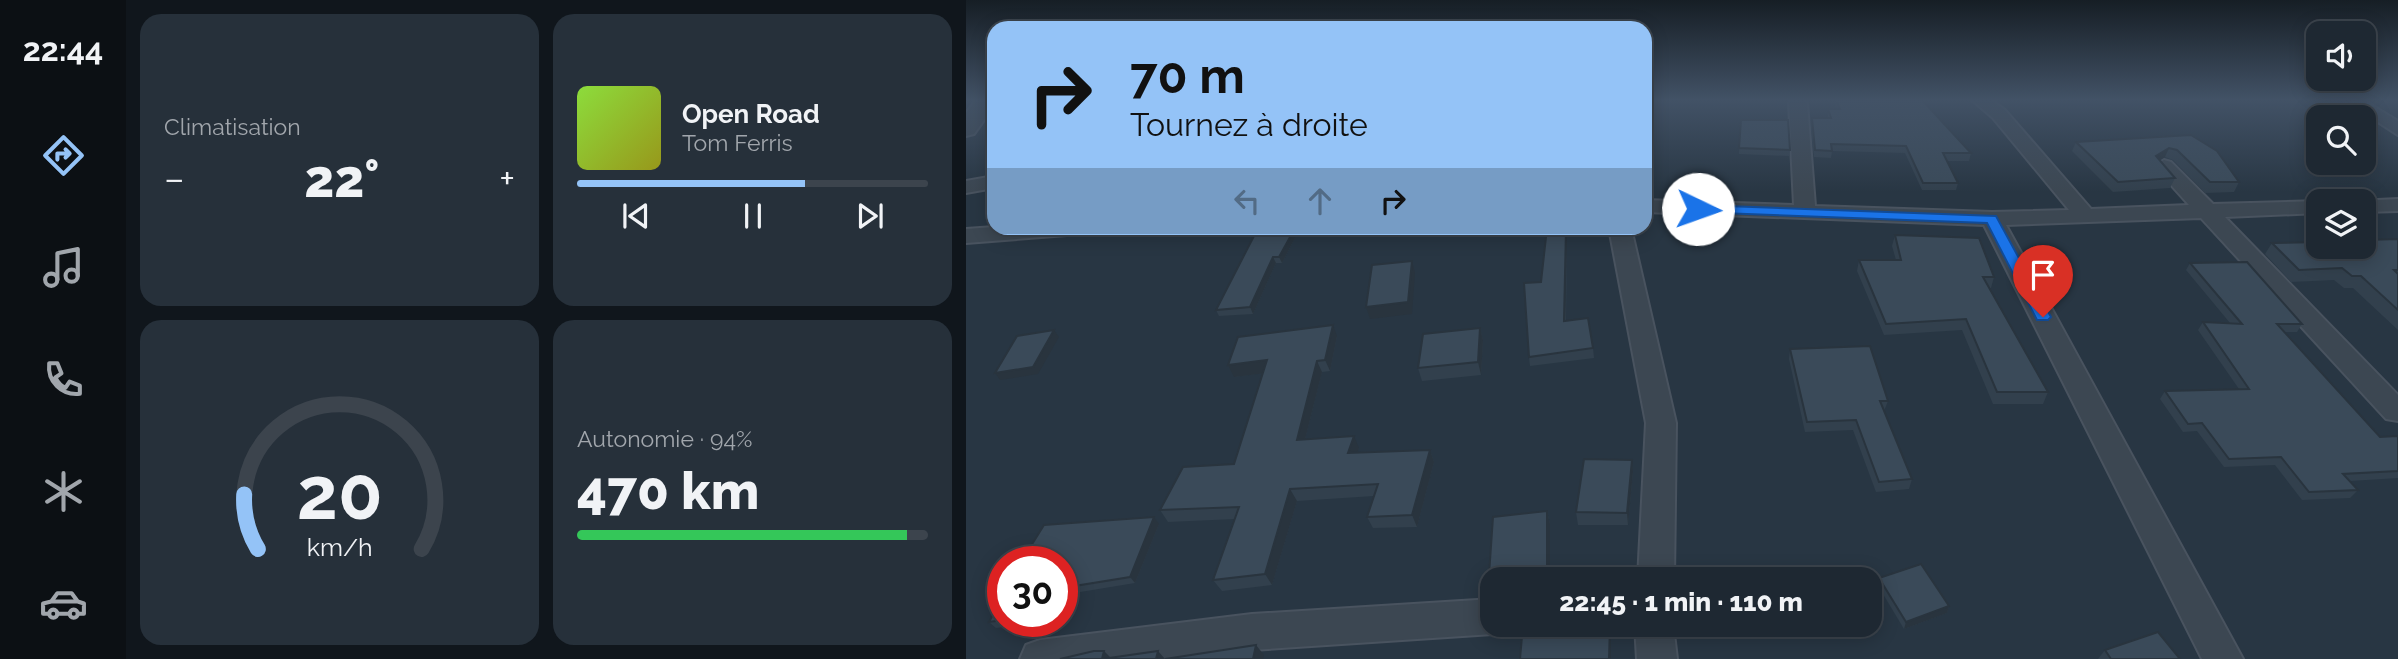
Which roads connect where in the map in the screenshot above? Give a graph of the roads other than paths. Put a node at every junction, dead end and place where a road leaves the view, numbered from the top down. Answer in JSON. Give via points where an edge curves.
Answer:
{"nodes":[{"id":1,"x":1800,"y":131,"type":"edge"},
{"id":2,"x":2014,"y":131,"type":"edge"},
{"id":3,"x":2164,"y":166,"type":"edge"},
{"id":4,"x":987,"y":183,"type":"edge"},
{"id":5,"x":966,"y":187,"type":"edge"},
{"id":6,"x":2398,"y":205,"type":"edge"},
{"id":7,"x":1652,"y":206,"type":"edge"},
{"id":8,"x":2376,"y":206,"type":"edge"},
{"id":9,"x":2306,"y":207,"type":"edge"},
{"id":10,"x":2210,"y":211,"type":"junction"},
{"id":11,"x":1805,"y":214,"type":"junction"},
{"id":12,"x":2085,"y":215,"type":"junction"},
{"id":13,"x":1992,"y":219,"type":"junction"},
{"id":14,"x":987,"y":234,"type":"edge"},
{"id":15,"x":1621,"y":235,"type":"edge"},
{"id":16,"x":966,"y":236,"type":"edge"},
{"id":17,"x":2396,"y":411,"type":"dead end"},
{"id":18,"x":1656,"y":567,"type":"edge"},
{"id":19,"x":1480,"y":617,"type":"edge"},
{"id":20,"x":1655,"y":637,"type":"edge"},
{"id":21,"x":1040,"y":659,"type":"edge"},
{"id":22,"x":1657,"y":659,"type":"edge"},
{"id":23,"x":2223,"y":659,"type":"edge"}],
"edges":[{"from":1,"to":11,"type":"street"},
{"from":2,"to":12,"type":"street"},
{"from":3,"to":10,"type":"street"},
{"from":4,"to":5,"type":"street"},
{"from":6,"to":8,"type":"street"},
{"from":7,"to":11,"type":"street"},
{"from":9,"to":10,"type":"street"},
{"from":10,"to":12,"type":"street"},
{"from":10,"to":17,"type":"street"},
{"from":11,"to":13,"type":"street"},
{"from":12,"to":13,"type":"street"},
{"from":13,"to":23,"type":"street"},
{"from":14,"to":16,"type":"street"},
{"from":15,"to":18,"type":"street","via":[[1661,423]]},
{"from":19,"to":21,"type":"street","via":[[1252,632]]},
{"from":20,"to":22,"type":"street"}]}
